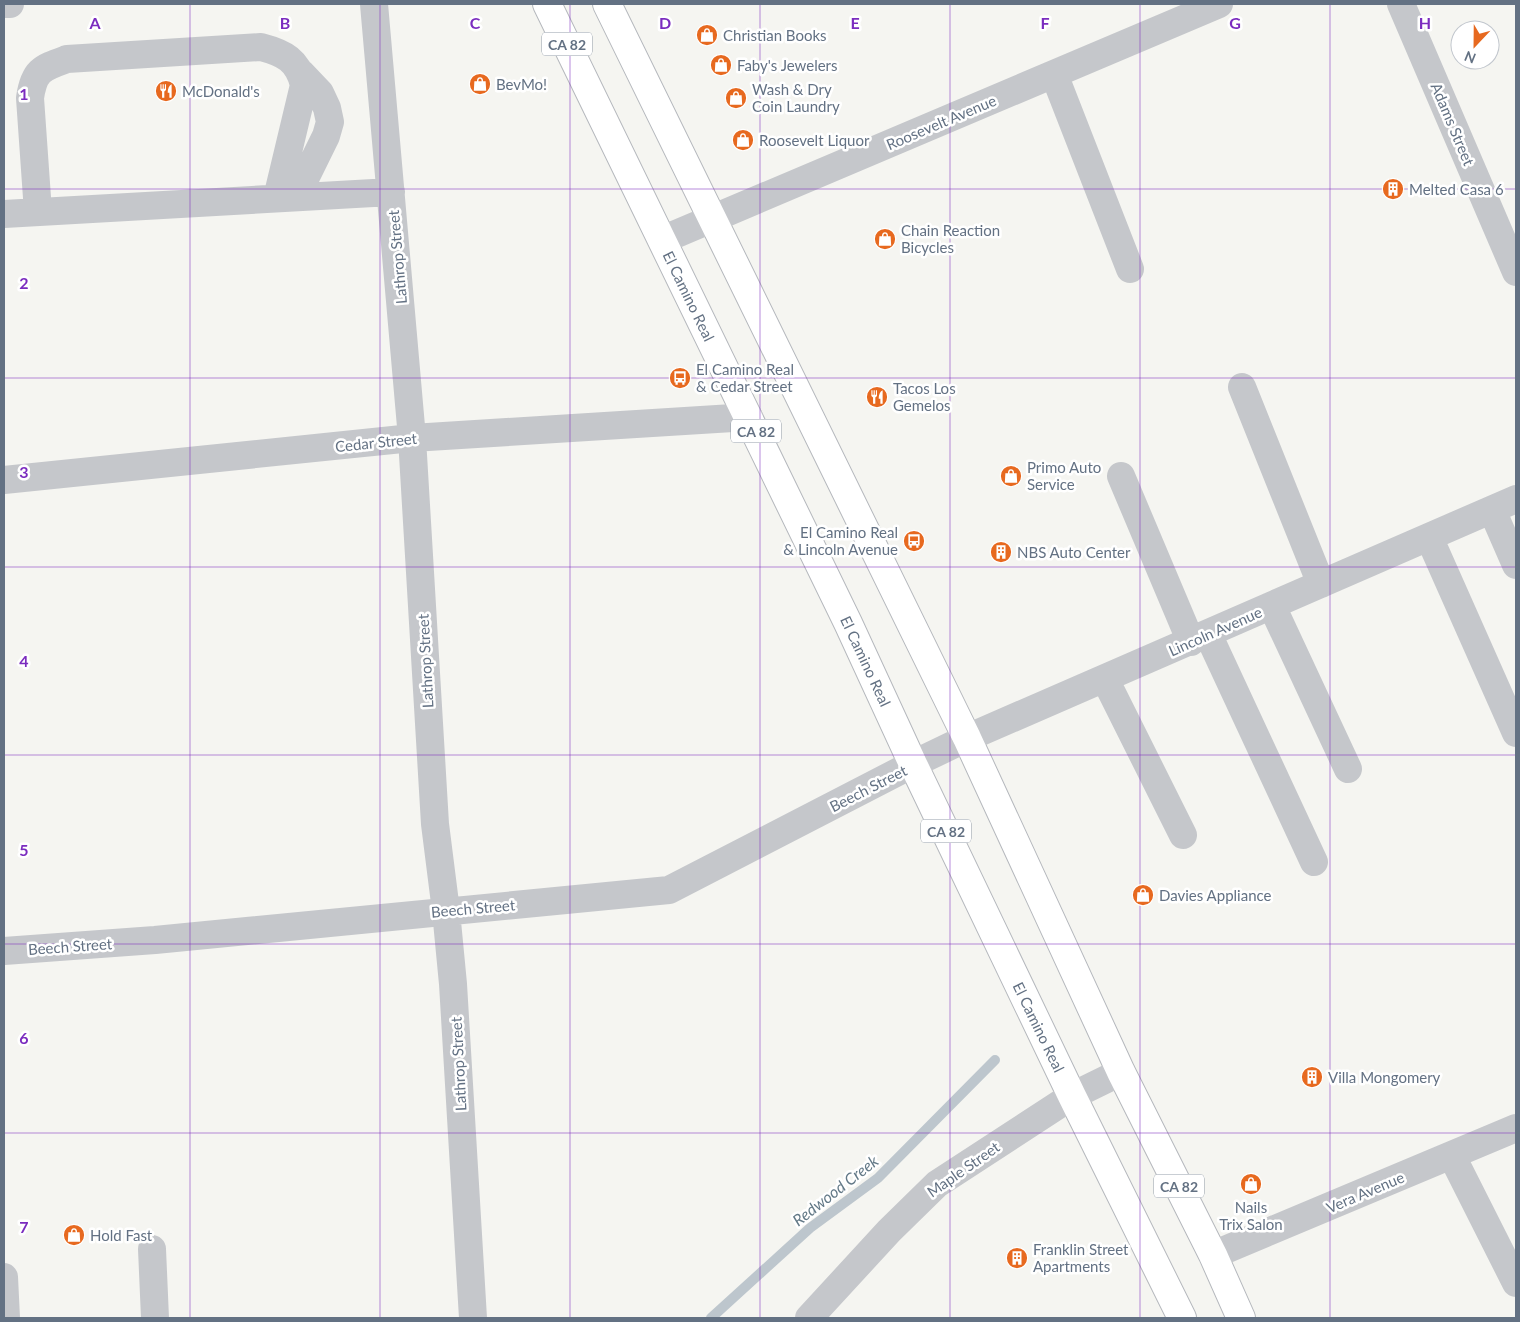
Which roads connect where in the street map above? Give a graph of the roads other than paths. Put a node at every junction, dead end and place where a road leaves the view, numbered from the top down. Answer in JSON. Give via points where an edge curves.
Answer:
{"nodes":[{"id":1,"x":4,"y":4,"type":"edge"},
{"id":2,"x":10,"y":4,"type":"edge"},
{"id":3,"x":374,"y":4,"type":"edge"},
{"id":4,"x":547,"y":4,"type":"edge"},
{"id":5,"x":607,"y":4,"type":"edge"},
{"id":6,"x":1219,"y":4,"type":"edge"},
{"id":7,"x":1401,"y":4,"type":"edge"},
{"id":8,"x":1054,"y":74,"type":"junction"},
{"id":9,"x":391,"y":192,"type":"junction"},
{"id":10,"x":286,"y":198,"type":"junction"},
{"id":11,"x":38,"y":212,"type":"junction"},
{"id":12,"x":4,"y":214,"type":"edge"},
{"id":13,"x":712,"y":219,"type":"junction"},
{"id":14,"x":662,"y":240,"type":"junction"},
{"id":15,"x":1130,"y":269,"type":"dead end"},
{"id":16,"x":1516,"y":272,"type":"edge"},
{"id":17,"x":1242,"y":387,"type":"dead end"},
{"id":18,"x":749,"y":417,"type":"junction"},
{"id":19,"x":412,"y":438,"type":"junction"},
{"id":20,"x":1121,"y":476,"type":"dead end"},
{"id":21,"x":4,"y":480,"type":"edge"},
{"id":22,"x":1504,"y":504,"type":"edge"},
{"id":23,"x":1429,"y":537,"type":"junction"},
{"id":24,"x":1516,"y":565,"type":"edge"},
{"id":25,"x":1321,"y":584,"type":"junction"},
{"id":26,"x":1272,"y":606,"type":"junction"},
{"id":27,"x":1199,"y":638,"type":"junction"},
{"id":28,"x":1105,"y":679,"type":"junction"},
{"id":29,"x":1516,"y":733,"type":"edge"},
{"id":30,"x":967,"y":738,"type":"junction"},
{"id":31,"x":914,"y":764,"type":"junction"},
{"id":32,"x":1348,"y":769,"type":"dead end"},
{"id":33,"x":1183,"y":835,"type":"dead end"},
{"id":34,"x":1314,"y":862,"type":"dead end"},
{"id":35,"x":446,"y":911,"type":"junction"},
{"id":36,"x":4,"y":951,"type":"edge"},
{"id":37,"x":1121,"y":1072,"type":"junction"},
{"id":38,"x":1072,"y":1096,"type":"junction"},
{"id":39,"x":1516,"y":1128,"type":"edge"},
{"id":40,"x":1452,"y":1156,"type":"junction"},
{"id":41,"x":152,"y":1249,"type":"dead end"},
{"id":42,"x":1213,"y":1255,"type":"junction"},
{"id":43,"x":4,"y":1277,"type":"edge"},
{"id":44,"x":1516,"y":1283,"type":"edge"},
{"id":45,"x":6,"y":1318,"type":"edge"},
{"id":46,"x":155,"y":1318,"type":"edge"},
{"id":47,"x":473,"y":1318,"type":"edge"},
{"id":48,"x":809,"y":1318,"type":"edge"},
{"id":49,"x":1182,"y":1318,"type":"edge"},
{"id":50,"x":1241,"y":1318,"type":"edge"}],
"edges":[{"from":1,"to":2,"type":"street"},
{"from":3,"to":9,"type":"street","name":"Lathrop Street"},
{"from":4,"to":14,"type":"main road","name":"El Camino Real","number":"CA 82"},
{"from":5,"to":13,"type":"main road","number":"CA 82"},
{"from":6,"to":8,"type":"street","name":"Roosevelt Avenue"},
{"from":7,"to":16,"type":"street","name":"Adams Street"},
{"from":8,"to":13,"type":"street","name":"Roosevelt Avenue"},
{"from":8,"to":15,"type":"street"},
{"from":9,"to":10,"type":"street"},
{"from":9,"to":19,"type":"street","name":"Lathrop Street"},
{"from":10,"to":11,"type":"street"},
{"from":10,"to":11,"type":"street","via":[[326,136],[330,122],[320,94],[291,59],[261,47],[67,59],[37,74],[30,98]]},
{"from":11,"to":12,"type":"street"},
{"from":13,"to":14,"type":"street","name":"Roosevelt Avenue"},
{"from":13,"to":30,"type":"main road","number":"CA 82"},
{"from":14,"to":18,"type":"main road","name":"El Camino Real","number":"CA 82"},
{"from":17,"to":25,"type":"street"},
{"from":18,"to":19,"type":"street","name":"Cedar Street"},
{"from":18,"to":31,"type":"main road","name":"El Camino Real","number":"CA 82"},
{"from":19,"to":21,"type":"street","name":"Cedar Street"},
{"from":19,"to":35,"type":"street","name":"Lathrop Street","via":[[434,824]]},
{"from":20,"to":27,"type":"street"},
{"from":22,"to":23,"type":"street","name":"Lincoln Avenue"},
{"from":22,"to":24,"type":"street"},
{"from":23,"to":25,"type":"street","name":"Lincoln Avenue"},
{"from":23,"to":29,"type":"street"},
{"from":25,"to":26,"type":"street","name":"Lincoln Avenue"},
{"from":26,"to":27,"type":"street","name":"Lincoln Avenue"},
{"from":26,"to":32,"type":"street"},
{"from":27,"to":28,"type":"street","name":"Lincoln Avenue"},
{"from":27,"to":34,"type":"street"},
{"from":28,"to":30,"type":"street","name":"Lincoln Avenue"},
{"from":28,"to":33,"type":"street"},
{"from":30,"to":31,"type":"street","name":"Lincoln Avenue"},
{"from":30,"to":37,"type":"main road","number":"CA 82"},
{"from":31,"to":35,"type":"street","name":"Beech Street","via":[[669,890]]},
{"from":31,"to":38,"type":"main road","name":"El Camino Real","number":"CA 82"},
{"from":35,"to":36,"type":"street","name":"Beech Street","via":[[156,940]]},
{"from":35,"to":47,"type":"street","name":"Lathrop Street"},
{"from":37,"to":38,"type":"street","name":"Maple Street"},
{"from":37,"to":42,"type":"main road","number":"CA 82"},
{"from":38,"to":48,"type":"street","name":"Maple Street","via":[[937,1184]]},
{"from":38,"to":49,"type":"main road","name":"El Camino Real","number":"CA 82"},
{"from":39,"to":40,"type":"street","name":"Vera Avenue"},
{"from":40,"to":42,"type":"street","name":"Vera Avenue"},
{"from":40,"to":44,"type":"street"},
{"from":41,"to":46,"type":"street"},
{"from":42,"to":50,"type":"main road","number":"CA 82"},
{"from":43,"to":45,"type":"street"}]}
